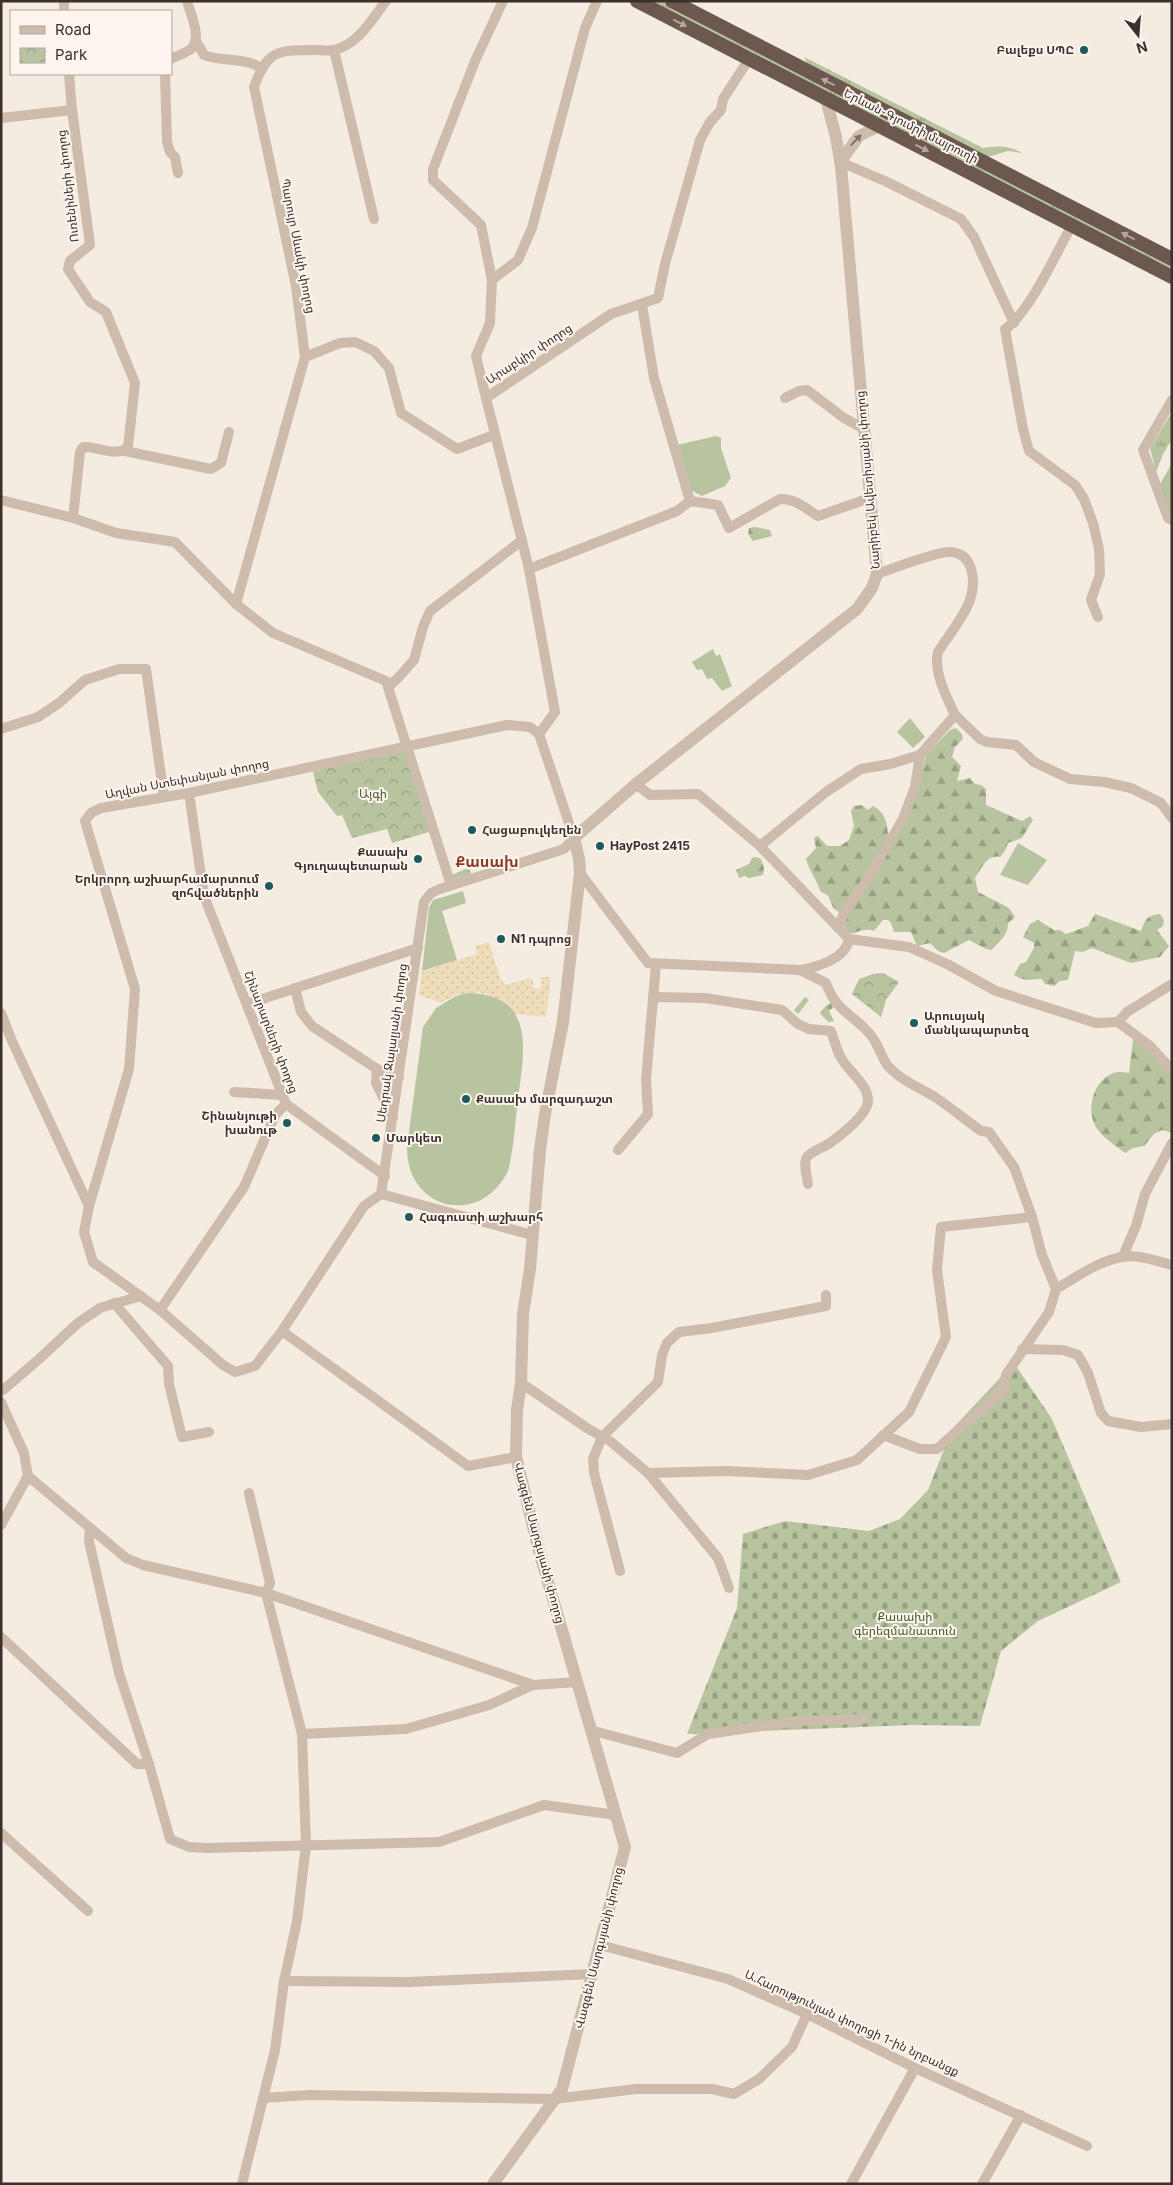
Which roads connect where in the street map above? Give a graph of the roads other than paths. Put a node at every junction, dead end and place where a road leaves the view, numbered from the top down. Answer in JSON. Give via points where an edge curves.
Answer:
{"nodes":[{"id":1,"x":187,"y":1,"type":"edge"},
{"id":2,"x":386,"y":1,"type":"edge"},
{"id":3,"x":503,"y":1,"type":"edge"},
{"id":4,"x":597,"y":1,"type":"edge"},
{"id":5,"x":637,"y":1,"type":"edge"},
{"id":6,"x":672,"y":1,"type":"edge"},
{"id":7,"x":196,"y":41,"type":"junction"},
{"id":8,"x":334,"y":50,"type":"junction"},
{"id":9,"x":172,"y":58,"type":"edge"},
{"id":10,"x":749,"y":59,"type":"junction"},
{"id":11,"x":262,"y":70,"type":"junction"},
{"id":12,"x":69,"y":75,"type":"edge"},
{"id":13,"x":165,"y":75,"type":"edge"},
{"id":14,"x":826,"y":99,"type":"junction"},
{"id":15,"x":72,"y":110,"type":"junction"},
{"id":16,"x":1,"y":118,"type":"edge"},
{"id":17,"x":879,"y":126,"type":"junction"},
{"id":18,"x":840,"y":162,"type":"junction"},
{"id":19,"x":178,"y":173,"type":"dead end"},
{"id":20,"x":374,"y":219,"type":"dead end"},
{"id":21,"x":1072,"y":225,"type":"junction"},
{"id":22,"x":1172,"y":258,"type":"edge"},
{"id":23,"x":1172,"y":277,"type":"edge"},
{"id":24,"x":492,"y":280,"type":"junction"},
{"id":25,"x":642,"y":305,"type":"junction"},
{"id":26,"x":1014,"y":323,"type":"junction"},
{"id":27,"x":305,"y":358,"type":"junction"},
{"id":28,"x":486,"y":398,"type":"junction"},
{"id":29,"x":785,"y":398,"type":"dead end"},
{"id":30,"x":1172,"y":400,"type":"edge"},
{"id":31,"x":864,"y":429,"type":"junction"},
{"id":32,"x":229,"y":432,"type":"dead end"},
{"id":33,"x":494,"y":435,"type":"junction"},
{"id":34,"x":124,"y":451,"type":"junction"},
{"id":35,"x":870,"y":498,"type":"junction"},
{"id":36,"x":1,"y":500,"type":"edge"},
{"id":37,"x":690,"y":501,"type":"junction"},
{"id":38,"x":73,"y":518,"type":"junction"},
{"id":39,"x":1172,"y":520,"type":"edge"},
{"id":40,"x":521,"y":541,"type":"junction"},
{"id":41,"x":529,"y":569,"type":"junction"},
{"id":42,"x":877,"y":574,"type":"junction"},
{"id":43,"x":236,"y":604,"type":"junction"},
{"id":44,"x":1098,"y":617,"type":"dead end"},
{"id":45,"x":388,"y":687,"type":"junction"},
{"id":46,"x":955,"y":715,"type":"junction"},
{"id":47,"x":1,"y":729,"type":"edge"},
{"id":48,"x":539,"y":734,"type":"junction"},
{"id":49,"x":406,"y":746,"type":"junction"},
{"id":50,"x":920,"y":755,"type":"junction"},
{"id":51,"x":636,"y":784,"type":"junction"},
{"id":52,"x":189,"y":794,"type":"junction"},
{"id":53,"x":164,"y":798,"type":"junction"},
{"id":54,"x":1172,"y":818,"type":"edge"},
{"id":55,"x":574,"y":838,"type":"junction"},
{"id":56,"x":760,"y":846,"type":"junction"},
{"id":57,"x":580,"y":873,"type":"junction"},
{"id":58,"x":451,"y":886,"type":"junction"},
{"id":59,"x":838,"y":928,"type":"junction"},
{"id":60,"x":849,"y":939,"type":"junction"},
{"id":61,"x":418,"y":948,"type":"junction"},
{"id":62,"x":656,"y":964,"type":"junction"},
{"id":63,"x":800,"y":970,"type":"junction"},
{"id":64,"x":1172,"y":984,"type":"edge"},
{"id":65,"x":295,"y":988,"type":"junction"},
{"id":66,"x":653,"y":997,"type":"junction"},
{"id":67,"x":247,"y":1004,"type":"junction"},
{"id":68,"x":1,"y":1013,"type":"edge"},
{"id":69,"x":1118,"y":1022,"type":"junction"},
{"id":70,"x":377,"y":1070,"type":"junction"},
{"id":71,"x":1172,"y":1070,"type":"edge"},
{"id":72,"x":399,"y":1077,"type":"junction"},
{"id":73,"x":234,"y":1092,"type":"dead end"},
{"id":74,"x":284,"y":1099,"type":"junction"},
{"id":75,"x":393,"y":1117,"type":"junction"},
{"id":76,"x":1172,"y":1143,"type":"edge"},
{"id":77,"x":618,"y":1150,"type":"dead end"},
{"id":78,"x":385,"y":1176,"type":"junction"},
{"id":79,"x":808,"y":1184,"type":"dead end"},
{"id":80,"x":381,"y":1194,"type":"junction"},
{"id":81,"x":89,"y":1206,"type":"junction"},
{"id":82,"x":1032,"y":1218,"type":"junction"},
{"id":83,"x":532,"y":1235,"type":"junction"},
{"id":84,"x":1123,"y":1256,"type":"junction"},
{"id":85,"x":1172,"y":1265,"type":"edge"},
{"id":86,"x":1056,"y":1289,"type":"junction"},
{"id":87,"x":826,"y":1295,"type":"dead end"},
{"id":88,"x":141,"y":1296,"type":"junction"},
{"id":89,"x":114,"y":1303,"type":"junction"},
{"id":90,"x":160,"y":1310,"type":"junction"},
{"id":91,"x":282,"y":1331,"type":"junction"},
{"id":92,"x":1022,"y":1349,"type":"junction"},
{"id":93,"x":521,"y":1382,"type":"junction"},
{"id":94,"x":2,"y":1392,"type":"edge"},
{"id":95,"x":1,"y":1402,"type":"edge"},
{"id":96,"x":1172,"y":1424,"type":"edge"},
{"id":97,"x":209,"y":1432,"type":"dead end"},
{"id":98,"x":884,"y":1435,"type":"junction"},
{"id":99,"x":602,"y":1437,"type":"junction"},
{"id":100,"x":516,"y":1457,"type":"junction"},
{"id":101,"x":648,"y":1473,"type":"junction"},
{"id":102,"x":28,"y":1476,"type":"junction"},
{"id":103,"x":249,"y":1493,"type":"dead end"},
{"id":104,"x":1,"y":1525,"type":"edge"},
{"id":105,"x":90,"y":1528,"type":"junction"},
{"id":106,"x":620,"y":1572,"type":"dead end"},
{"id":107,"x":729,"y":1588,"type":"dead end"},
{"id":108,"x":266,"y":1593,"type":"junction"},
{"id":109,"x":1,"y":1637,"type":"edge"},
{"id":110,"x":577,"y":1682,"type":"junction"},
{"id":111,"x":533,"y":1685,"type":"junction"},
{"id":112,"x":862,"y":1719,"type":"dead end"},
{"id":113,"x":590,"y":1730,"type":"junction"},
{"id":114,"x":302,"y":1734,"type":"junction"},
{"id":115,"x":149,"y":1764,"type":"junction"},
{"id":116,"x":616,"y":1815,"type":"junction"},
{"id":117,"x":1,"y":1833,"type":"edge"},
{"id":118,"x":306,"y":1845,"type":"junction"},
{"id":119,"x":88,"y":1911,"type":"dead end"},
{"id":120,"x":600,"y":1945,"type":"junction"},
{"id":121,"x":592,"y":1974,"type":"junction"},
{"id":122,"x":284,"y":1981,"type":"junction"},
{"id":123,"x":807,"y":2014,"type":"junction"},
{"id":124,"x":915,"y":2068,"type":"junction"},
{"id":125,"x":263,"y":2098,"type":"junction"},
{"id":126,"x":554,"y":2100,"type":"junction"},
{"id":127,"x":1020,"y":2115,"type":"junction"},
{"id":128,"x":1087,"y":2146,"type":"dead end"},
{"id":129,"x":242,"y":2184,"type":"edge"},
{"id":130,"x":493,"y":2184,"type":"edge"},
{"id":131,"x":851,"y":2184,"type":"edge"},
{"id":132,"x":982,"y":2184,"type":"edge"}],
"edges":[{"from":1,"to":7,"type":"street"},
{"from":2,"to":8,"type":"street","name":"Պարույր Սևակի փողոց","via":[[357,39]]},
{"from":3,"to":24,"type":"street","via":[[432,169],[433,180],[481,225]]},
{"from":4,"to":24,"type":"street","via":[[585,28],[532,228],[518,260]]},
{"from":5,"to":10,"type":"highway","name":"Երևան-Գյումրի մայրուղի","one_way":true},
{"from":22,"to":6,"type":"highway","name":"Երևան-Գյումրի մայրուղի","one_way":true},
{"from":7,"to":9,"type":"street","via":[[192,48]]},
{"from":7,"to":11,"type":"street","via":[[204,55],[251,62]]},
{"from":8,"to":11,"type":"street","name":"Պարույր Սևակի փողոց","via":[[287,50],[273,54]]},
{"from":8,"to":20,"type":"street"},
{"from":10,"to":14,"type":"highway","name":"Երևան-Գյումրի մայրուղի"},
{"from":10,"to":25,"type":"street","name":"Արաբկիր փողոց","via":[[700,140],[658,298]]},
{"from":11,"to":27,"type":"street","name":"Պարույր Սևակի փողոց","via":[[254,87],[296,286]]},
{"from":12,"to":15,"type":"street","name":"Ուռենիների փողոց"},
{"from":13,"to":19,"type":"street","via":[[167,142],[175,156]]},
{"from":14,"to":17,"type":"highway","name":"Երևան-Գյումրի մայրուղի"},
{"from":14,"to":18,"type":"street","name":"Նարիբեկ Ավետիսյանի փողոց"},
{"from":15,"to":16,"type":"street"},
{"from":15,"to":34,"type":"street","name":"Ուռենիների փողոց","via":[[90,245],[70,261],[68,269],[90,302],[106,312],[135,383],[128,447]]},
{"from":18,"to":17,"type":"street","one_way":true,"via":[[859,136]]},
{"from":17,"to":21,"type":"highway","name":"Երևան-Գյումրի մայրուղի","one_way":true},
{"from":18,"to":26,"type":"street","via":[[961,219],[974,236]]},
{"from":18,"to":31,"type":"street","name":"Նարիբեկ Ավետիսյանի փողոց"},
{"from":21,"to":23,"type":"highway","name":"Երևան-Գյումրի մայրուղի"},
{"from":21,"to":26,"type":"street"},
{"from":24,"to":28,"type":"street","via":[[490,323],[476,356]]},
{"from":25,"to":28,"type":"street","name":"Արաբկիր փողոց","via":[[611,314]]},
{"from":25,"to":37,"type":"street","via":[[654,378]]},
{"from":26,"to":44,"type":"street","via":[[1005,329],[1029,451],[1075,485],[1093,523],[1100,574],[1091,600]]},
{"from":27,"to":33,"type":"street","via":[[340,342],[355,342],[374,351],[389,368],[401,413],[457,449]]},
{"from":27,"to":43,"type":"street","name":"Պարույր Սևակի փողոց"},
{"from":28,"to":33,"type":"street","name":"Արաբկիր փողոց"},
{"from":29,"to":31,"type":"street","via":[[798,390],[807,390]]},
{"from":30,"to":39,"type":"street","via":[[1143,450],[1168,518]]},
{"from":31,"to":35,"type":"street","name":"Նարիբեկ Ավետիսյանի փողոց"},
{"from":32,"to":34,"type":"street","via":[[221,463],[211,469]]},
{"from":33,"to":40,"type":"street","name":"Արաբկիր փողոց"},
{"from":34,"to":38,"type":"street","via":[[83,448]]},
{"from":35,"to":37,"type":"street","via":[[818,516],[794,501],[780,499],[728,528],[718,505]]},
{"from":35,"to":42,"type":"street","name":"Նարիբեկ Ավետիսյանի փողոց"},
{"from":36,"to":38,"type":"street"},
{"from":37,"to":41,"type":"street","via":[[677,510]]},
{"from":38,"to":43,"type":"street","via":[[116,534],[175,542]]},
{"from":40,"to":41,"type":"street","name":"Արաբկիր փողոց"},
{"from":40,"to":45,"type":"street","via":[[430,611],[422,627],[414,660]]},
{"from":41,"to":48,"type":"street","name":"Արաբկիր փողոց","via":[[555,712]]},
{"from":42,"to":46,"type":"street","via":[[949,552],[968,560],[972,573],[970,600],[936,660]]},
{"from":42,"to":51,"type":"street","name":"Նարիբեկ Ավետիսյանի փողոց","via":[[858,609]]},
{"from":43,"to":45,"type":"street","via":[[273,632],[386,681]]},
{"from":45,"to":49,"type":"street"},
{"from":46,"to":50,"type":"street"},
{"from":46,"to":54,"type":"street","via":[[980,739],[1016,745],[1034,762],[1070,779],[1131,788],[1161,803]]},
{"from":47,"to":53,"type":"street","via":[[38,717],[85,680],[119,669],[146,669]]},
{"from":48,"to":49,"type":"street","name":"Աղվան Ստեփանյան փողոց","via":[[530,726],[507,725]]},
{"from":48,"to":55,"type":"street"},
{"from":49,"to":52,"type":"street","name":"Աղվան Ստեփանյան փողոց"},
{"from":49,"to":58,"type":"street"},
{"from":50,"to":56,"type":"street","via":[[861,769],[826,792]]},
{"from":50,"to":59,"type":"street","via":[[916,787],[906,813],[845,910]]},
{"from":51,"to":55,"type":"street","name":"Նարիբեկ Ավետիսյանի փողոց"},
{"from":51,"to":56,"type":"street","via":[[650,795],[698,794]]},
{"from":52,"to":53,"type":"street","name":"Աղվան Ստեփանյան փողոց"},
{"from":52,"to":67,"type":"street","name":"Շինարարների փողոց","via":[[204,896]]},
{"from":53,"to":81,"type":"street","name":"Աղվան Ստեփանյան փողոց","via":[[101,808],[90,813],[85,821],[135,989],[129,1069]]},
{"from":55,"to":57,"type":"street","name":"Վազգեն Սարգսյանի փողոց"},
{"from":55,"to":58,"type":"street","name":"Սեդրակ Ջալալյանի փողոց","via":[[564,849]]},
{"from":56,"to":59,"type":"street"},
{"from":57,"to":62,"type":"street","via":[[648,963]]},
{"from":57,"to":83,"type":"street","name":"Վազգեն Սարգսյանի փողոց","via":[[563,1022],[540,1150]]},
{"from":58,"to":61,"type":"street","name":"Սեդրակ Ջալալյանի փողոց","via":[[431,893],[424,902]]},
{"from":59,"to":60,"type":"street"},
{"from":60,"to":63,"type":"street","via":[[844,951],[831,960]]},
{"from":60,"to":69,"type":"street","via":[[909,947],[996,991],[1096,1023]]},
{"from":61,"to":65,"type":"street"},
{"from":61,"to":72,"type":"street","name":"Սեդրակ Ջալալյանի փողոց"},
{"from":62,"to":63,"type":"street"},
{"from":62,"to":66,"type":"street"},
{"from":63,"to":82,"type":"street","via":[[826,984],[830,996],[867,1030],[878,1043],[887,1064],[899,1076],[981,1131],[989,1132],[1014,1167]]},
{"from":64,"to":69,"type":"street","via":[[1127,1012]]},
{"from":65,"to":67,"type":"street"},
{"from":65,"to":70,"type":"street","via":[[301,1012],[312,1026]]},
{"from":66,"to":77,"type":"street","via":[[646,1080],[648,1114]]},
{"from":66,"to":79,"type":"street","via":[[705,998],[782,1010],[808,1029],[831,1031],[840,1056],[865,1088],[867,1107],[831,1143],[807,1157]]},
{"from":67,"to":74,"type":"street","name":"Շինարարների փողոց"},
{"from":68,"to":81,"type":"street"},
{"from":69,"to":71,"type":"street","via":[[1150,1046]]},
{"from":70,"to":72,"type":"street"},
{"from":70,"to":75,"type":"street","via":[[376,1083]]},
{"from":72,"to":75,"type":"street","name":"Սեդրակ Ջալալյանի փողոց"},
{"from":73,"to":74,"type":"street"},
{"from":74,"to":78,"type":"street"},
{"from":74,"to":90,"type":"street","name":"Շինարարների փողոց","via":[[244,1187]]},
{"from":75,"to":78,"type":"street","name":"Սեդրակ Ջալալյանի փողոց"},
{"from":76,"to":84,"type":"street","via":[[1145,1194]]},
{"from":78,"to":80,"type":"street","name":"Սեդրակ Ջալալյանի փողոց"},
{"from":80,"to":83,"type":"street"},
{"from":80,"to":91,"type":"street","via":[[364,1206]]},
{"from":81,"to":88,"type":"street","name":"Աղվան Ստեփանյան փողոց","via":[[84,1232],[93,1262]]},
{"from":82,"to":86,"type":"street"},
{"from":82,"to":98,"type":"street","via":[[941,1227],[937,1270],[946,1336],[909,1412]]},
{"from":83,"to":93,"type":"street","name":"Վազգեն Սարգսյանի փողոց","via":[[523,1314]]},
{"from":84,"to":85,"type":"street"},
{"from":84,"to":86,"type":"street","via":[[1090,1268]]},
{"from":86,"to":92,"type":"street","via":[[1050,1312]]},
{"from":87,"to":99,"type":"street","via":[[826,1306],[679,1332],[667,1342],[658,1382]]},
{"from":88,"to":89,"type":"street"},
{"from":88,"to":90,"type":"street","name":"Աղվան Ստեփանյան փողոց"},
{"from":89,"to":94,"type":"street","via":[[78,1323]]},
{"from":89,"to":97,"type":"street","via":[[168,1366],[169,1384],[182,1437]]},
{"from":90,"to":91,"type":"street","name":"Աղվան Ստեփանյան փողոց","via":[[234,1372],[255,1366]]},
{"from":91,"to":100,"type":"street","via":[[468,1466]]},
{"from":92,"to":96,"type":"street","via":[[1063,1350],[1078,1355],[1088,1373],[1101,1413],[1108,1421],[1141,1427]]},
{"from":92,"to":98,"type":"street","via":[[1006,1375],[1004,1389],[937,1449],[920,1449]]},
{"from":93,"to":99,"type":"street"},
{"from":93,"to":100,"type":"street","name":"Վազգեն Սարգսյանի փողոց","via":[[516,1410]]},
{"from":95,"to":102,"type":"street","via":[[24,1453]]},
{"from":98,"to":101,"type":"street","via":[[857,1460],[808,1475],[726,1471]]},
{"from":99,"to":101,"type":"street"},
{"from":99,"to":106,"type":"street","via":[[593,1459],[594,1473]]},
{"from":100,"to":110,"type":"street","name":"Վազգեն Սարգսյանի փողոց"},
{"from":101,"to":107,"type":"street","via":[[718,1558]]},
{"from":102,"to":104,"type":"street"},
{"from":102,"to":105,"type":"street"},
{"from":103,"to":108,"type":"street","via":[[270,1582]]},
{"from":105,"to":108,"type":"street","via":[[126,1558],[144,1566]]},
{"from":105,"to":115,"type":"street","via":[[89,1541],[119,1673]]},
{"from":108,"to":111,"type":"street"},
{"from":108,"to":114,"type":"street"},
{"from":109,"to":115,"type":"street","via":[[137,1764]]},
{"from":110,"to":111,"type":"street"},
{"from":110,"to":113,"type":"street","name":"Վազգեն Սարգսյանի փողոց"},
{"from":111,"to":114,"type":"street","via":[[489,1705],[406,1729]]},
{"from":112,"to":113,"type":"street","via":[[797,1721],[708,1734],[677,1753]]},
{"from":113,"to":116,"type":"street","name":"Վազգեն Սարգսյանի փողոց"},
{"from":114,"to":118,"type":"street"},
{"from":115,"to":118,"type":"street","via":[[170,1839],[207,1848]]},
{"from":116,"to":118,"type":"street","via":[[544,1805],[439,1842]]},
{"from":116,"to":120,"type":"street","name":"Վազգեն Սարգսյանի փողոց","via":[[625,1846]]},
{"from":117,"to":119,"type":"street"},
{"from":118,"to":122,"type":"street","via":[[297,1921]]},
{"from":120,"to":121,"type":"street","name":"Վազգեն Սարգսյանի փողոց"},
{"from":120,"to":123,"type":"street","name":"Ա.Հարությունյան փողոցի 1-ին նրբանցք","via":[[728,1979]]},
{"from":121,"to":122,"type":"street","via":[[409,1982]]},
{"from":121,"to":126,"type":"street","name":"Վազգեն Սարգսյանի փողոց","via":[[562,2089]]},
{"from":122,"to":125,"type":"street","via":[[275,2050]]},
{"from":123,"to":124,"type":"street","name":"Ա.Հարությունյան փողոցի 1-ին նրբանցք"},
{"from":123,"to":126,"type":"street","via":[[792,2047],[759,2079],[734,2094],[712,2089],[636,2089]]},
{"from":124,"to":127,"type":"street","name":"Ա.Հարությունյան փողոցի 1-ին նրբանցք"},
{"from":124,"to":131,"type":"street"},
{"from":125,"to":126,"type":"street","via":[[309,2095]]},
{"from":125,"to":129,"type":"street"},
{"from":126,"to":130,"type":"street","name":"Վազգեն Սարգսյանի փողոց"},
{"from":127,"to":128,"type":"street","name":"Ա.Հարությունյան փողոցի 1-ին նրբանցք"},
{"from":127,"to":132,"type":"street"}]}
